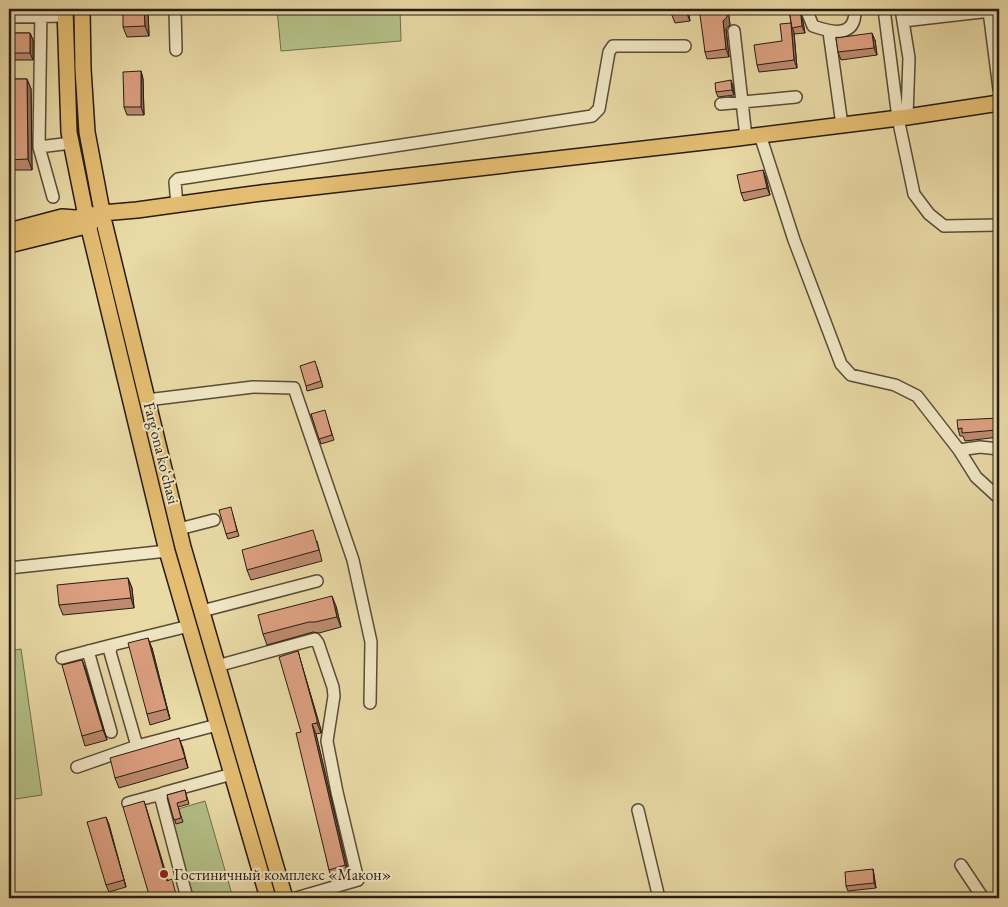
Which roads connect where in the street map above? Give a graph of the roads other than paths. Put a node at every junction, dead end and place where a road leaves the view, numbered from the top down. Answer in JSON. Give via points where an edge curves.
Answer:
{"nodes":[{"id":1,"x":82,"y":9,"type":"edge"},
{"id":2,"x":175,"y":9,"type":"edge"},
{"id":3,"x":806,"y":9,"type":"edge"},
{"id":4,"x":855,"y":9,"type":"edge"},
{"id":5,"x":884,"y":9,"type":"edge"},
{"id":6,"x":901,"y":9,"type":"edge"},
{"id":7,"x":994,"y":11,"type":"edge"},
{"id":8,"x":65,"y":12,"type":"edge"},
{"id":9,"x":40,"y":13,"type":"edge"},
{"id":10,"x":9,"y":17,"type":"edge"},
{"id":11,"x":903,"y":22,"type":"junction"},
{"id":12,"x":734,"y":30,"type":"dead end"},
{"id":13,"x":829,"y":32,"type":"junction"},
{"id":14,"x":685,"y":46,"type":"dead end"},
{"id":15,"x":176,"y":50,"type":"dead end"},
{"id":16,"x":999,"y":89,"type":"edge"},
{"id":17,"x":796,"y":97,"type":"dead end"},
{"id":18,"x":742,"y":102,"type":"junction"},
{"id":19,"x":999,"y":103,"type":"edge"},
{"id":20,"x":721,"y":104,"type":"dead end"},
{"id":21,"x":902,"y":118,"type":"junction"},
{"id":22,"x":842,"y":125,"type":"junction"},
{"id":23,"x":753,"y":136,"type":"junction"},
{"id":24,"x":71,"y":143,"type":"junction"},
{"id":25,"x":39,"y":147,"type":"junction"},
{"id":26,"x":53,"y":197,"type":"dead end"},
{"id":27,"x":177,"y":205,"type":"junction"},
{"id":28,"x":103,"y":218,"type":"junction"},
{"id":29,"x":87,"y":221,"type":"junction"},
{"id":30,"x":999,"y":225,"type":"edge"},
{"id":31,"x":9,"y":231,"type":"edge"},
{"id":32,"x":9,"y":245,"type":"edge"},
{"id":33,"x":147,"y":400,"type":"junction"},
{"id":34,"x":999,"y":449,"type":"edge"},
{"id":35,"x":959,"y":450,"type":"junction"},
{"id":36,"x":999,"y":498,"type":"edge"},
{"id":37,"x":214,"y":520,"type":"dead end"},
{"id":38,"x":179,"y":530,"type":"junction"},
{"id":39,"x":167,"y":551,"type":"junction"},
{"id":40,"x":9,"y":568,"type":"edge"},
{"id":41,"x":317,"y":581,"type":"dead end"},
{"id":42,"x":202,"y":611,"type":"junction"},
{"id":43,"x":189,"y":626,"type":"junction"},
{"id":44,"x":112,"y":645,"type":"junction"},
{"id":45,"x":88,"y":651,"type":"junction"},
{"id":46,"x":62,"y":658,"type":"dead end"},
{"id":47,"x":218,"y":666,"type":"junction"},
{"id":48,"x":370,"y":703,"type":"dead end"},
{"id":49,"x":217,"y":725,"type":"junction"},
{"id":50,"x":112,"y":732,"type":"dead end"},
{"id":51,"x":137,"y":746,"type":"junction"},
{"id":52,"x":77,"y":767,"type":"dead end"},
{"id":53,"x":232,"y":774,"type":"junction"},
{"id":54,"x":161,"y":794,"type":"junction"},
{"id":55,"x":128,"y":804,"type":"edge"},
{"id":56,"x":638,"y":810,"type":"dead end"},
{"id":57,"x":961,"y":865,"type":"dead end"},
{"id":58,"x":187,"y":898,"type":"edge"},
{"id":59,"x":268,"y":898,"type":"edge"},
{"id":60,"x":284,"y":898,"type":"edge"},
{"id":61,"x":296,"y":898,"type":"edge"},
{"id":62,"x":659,"y":898,"type":"edge"},
{"id":63,"x":983,"y":898,"type":"edge"}],
"edges":[{"from":1,"to":28,"type":"main road","name":"Fargʻona koʻchasi","via":[[87,132]]},
{"from":2,"to":15,"type":"street"},
{"from":3,"to":13,"type":"street","via":[[813,26]]},
{"from":4,"to":13,"type":"street","via":[[851,28]]},
{"from":5,"to":21,"type":"street"},
{"from":6,"to":11,"type":"street"},
{"from":7,"to":11,"type":"street"},
{"from":7,"to":16,"type":"street"},
{"from":8,"to":9,"type":"street"},
{"from":8,"to":24,"type":"main road","name":"Fargʻona koʻchasi"},
{"from":9,"to":10,"type":"street"},
{"from":9,"to":25,"type":"street"},
{"from":11,"to":21,"type":"street","via":[[909,58]]},
{"from":12,"to":18,"type":"street"},
{"from":13,"to":22,"type":"street"},
{"from":14,"to":27,"type":"street","via":[[613,46],[609,52],[598,109],[592,116],[178,179],[175,182]]},
{"from":17,"to":18,"type":"street"},
{"from":18,"to":20,"type":"street"},
{"from":18,"to":23,"type":"street"},
{"from":19,"to":21,"type":"main road"},
{"from":21,"to":22,"type":"main road"},
{"from":21,"to":30,"type":"street","via":[[914,194],[929,214],[944,226]]},
{"from":22,"to":23,"type":"main road"},
{"from":23,"to":27,"type":"main road"},
{"from":23,"to":35,"type":"street","via":[[841,364],[851,375],[895,385],[917,396]]},
{"from":24,"to":25,"type":"street"},
{"from":24,"to":29,"type":"main road","name":"Fargʻona koʻchasi"},
{"from":25,"to":26,"type":"street"},
{"from":27,"to":28,"type":"main road"},
{"from":28,"to":29,"type":"main road"},
{"from":28,"to":33,"type":"main road","name":"Fargʻona koʻchasi"},
{"from":29,"to":31,"type":"main road","via":[[62,217]]},
{"from":29,"to":32,"type":"main road"},
{"from":29,"to":39,"type":"main road","name":"Fargʻona koʻchasi"},
{"from":33,"to":38,"type":"main road","name":"Fargʻona koʻchasi"},
{"from":33,"to":48,"type":"street","via":[[254,387],[294,388],[353,560],[371,642]]},
{"from":34,"to":35,"type":"street"},
{"from":35,"to":36,"type":"street","via":[[976,476]]},
{"from":37,"to":38,"type":"street"},
{"from":38,"to":42,"type":"main road","name":"Fargʻona koʻchasi"},
{"from":39,"to":40,"type":"street"},
{"from":39,"to":43,"type":"main road","name":"Fargʻona koʻchasi"},
{"from":41,"to":42,"type":"street"},
{"from":42,"to":47,"type":"main road","name":"Fargʻona koʻchasi"},
{"from":43,"to":44,"type":"street"},
{"from":43,"to":49,"type":"main road","name":"Fargʻona koʻchasi"},
{"from":44,"to":45,"type":"street"},
{"from":44,"to":51,"type":"street","via":[[110,652]]},
{"from":45,"to":46,"type":"street"},
{"from":45,"to":50,"type":"street"},
{"from":47,"to":60,"type":"main road","name":"Fargʻona koʻchasi"},
{"from":47,"to":61,"type":"street","via":[[315,639],[318,643],[334,696],[327,741],[358,880]]},
{"from":49,"to":51,"type":"street"},
{"from":49,"to":53,"type":"main road","name":"Fargʻona koʻchasi"},
{"from":51,"to":52,"type":"street"},
{"from":53,"to":54,"type":"street"},
{"from":53,"to":59,"type":"main road","name":"Fargʻona koʻchasi"},
{"from":54,"to":55,"type":"street"},
{"from":54,"to":58,"type":"street"},
{"from":56,"to":62,"type":"street"},
{"from":57,"to":63,"type":"street"}]}
